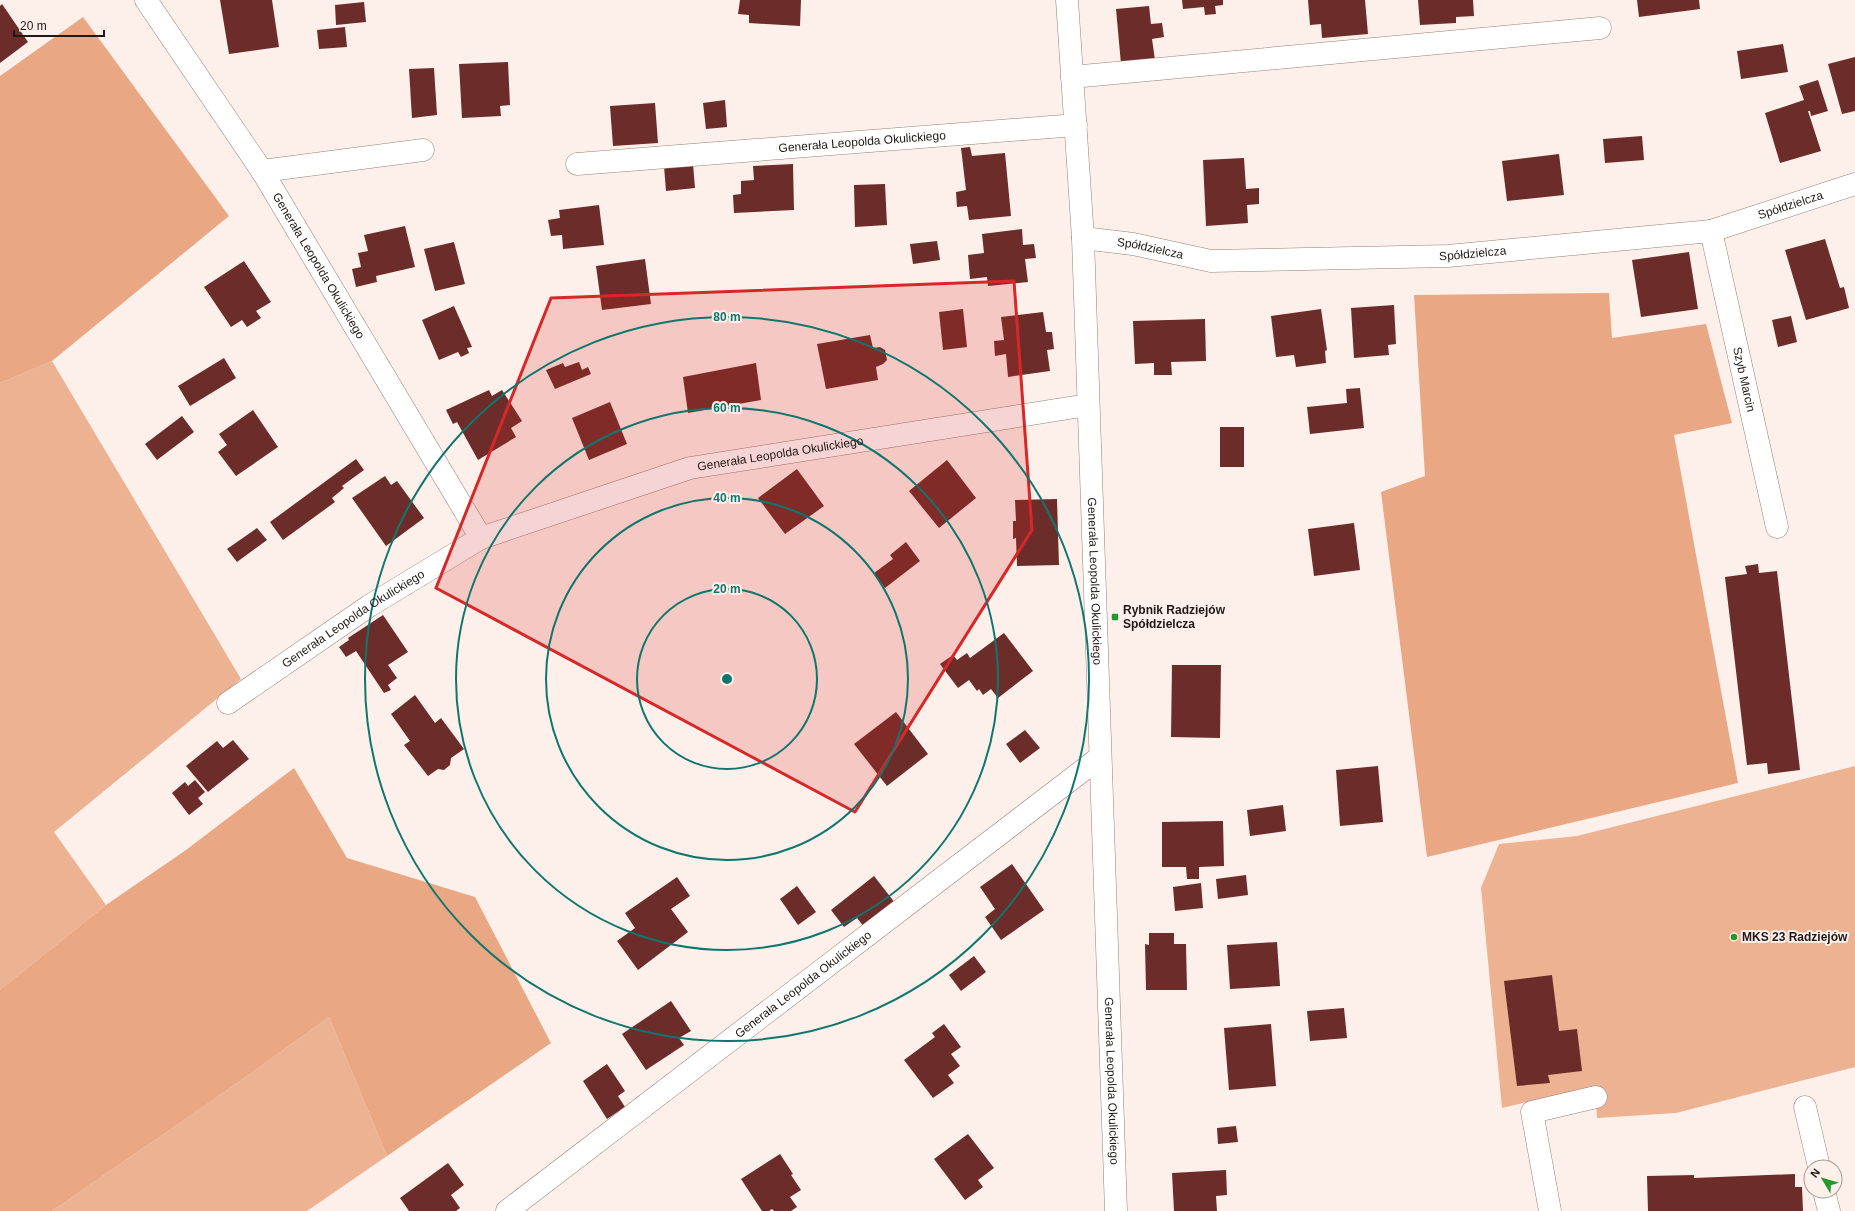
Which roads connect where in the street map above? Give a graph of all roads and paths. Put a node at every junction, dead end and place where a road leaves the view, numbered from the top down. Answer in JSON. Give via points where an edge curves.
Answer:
{"nodes":[{"id":1,"x":146,"y":0,"type":"edge"},
{"id":2,"x":1067,"y":0,"type":"edge"},
{"id":3,"x":1600,"y":28,"type":"dead end"},
{"id":4,"x":1072,"y":77,"type":"junction"},
{"id":5,"x":1076,"y":125,"type":"junction"},
{"id":6,"x":423,"y":150,"type":"dead end"},
{"id":7,"x":576,"y":164,"type":"dead end"},
{"id":8,"x":262,"y":171,"type":"junction"},
{"id":9,"x":1855,"y":184,"type":"edge"},
{"id":10,"x":1711,"y":231,"type":"junction"},
{"id":11,"x":1083,"y":238,"type":"junction"},
{"id":12,"x":1088,"y":405,"type":"junction"},
{"id":13,"x":1777,"y":527,"type":"dead end"},
{"id":14,"x":481,"y":538,"type":"junction"},
{"id":15,"x":228,"y":703,"type":"dead end"},
{"id":16,"x":1100,"y":758,"type":"junction"},
{"id":17,"x":1596,"y":1097,"type":"dead end"},
{"id":18,"x":1805,"y":1107,"type":"dead end"},
{"id":19,"x":1817,"y":1159,"type":"edge"},
{"id":20,"x":1826,"y":1199,"type":"edge"},
{"id":21,"x":507,"y":1211,"type":"edge"},
{"id":22,"x":1116,"y":1211,"type":"edge"},
{"id":23,"x":1550,"y":1211,"type":"edge"},
{"id":24,"x":1829,"y":1211,"type":"edge"}],
"edges":[{"from":1,"to":8,"type":"street","name":"Generała Leopolda Okulickiego"},
{"from":2,"to":4,"type":"street","name":"Generała Leopolda Okulickiego"},
{"from":3,"to":4,"type":"street"},
{"from":4,"to":5,"type":"street","name":"Generała Leopolda Okulickiego"},
{"from":5,"to":7,"type":"street","name":"Generała Leopolda Okulickiego"},
{"from":5,"to":11,"type":"street","name":"Generała Leopolda Okulickiego"},
{"from":6,"to":8,"type":"street"},
{"from":8,"to":14,"type":"street","name":"Generała Leopolda Okulickiego"},
{"from":9,"to":10,"type":"street","name":"Spółdzielcza"},
{"from":10,"to":11,"type":"street","name":"Spółdzielcza","via":[[1448,256],[1211,261],[1133,244]]},
{"from":10,"to":13,"type":"street","name":"Szyb Marcin"},
{"from":11,"to":12,"type":"street","name":"Generała Leopolda Okulickiego"},
{"from":12,"to":14,"type":"street","name":"Generała Leopolda Okulickiego","via":[[690,468]]},
{"from":12,"to":16,"type":"street","name":"Generała Leopolda Okulickiego"},
{"from":14,"to":15,"type":"street","name":"Generała Leopolda Okulickiego","via":[[369,606]]},
{"from":16,"to":21,"type":"street","name":"Generała Leopolda Okulickiego"},
{"from":16,"to":22,"type":"street","name":"Generała Leopolda Okulickiego"},
{"from":17,"to":23,"type":"street","via":[[1532,1112]]},
{"from":18,"to":19,"type":"street"},
{"from":20,"to":24,"type":"street"}]}
